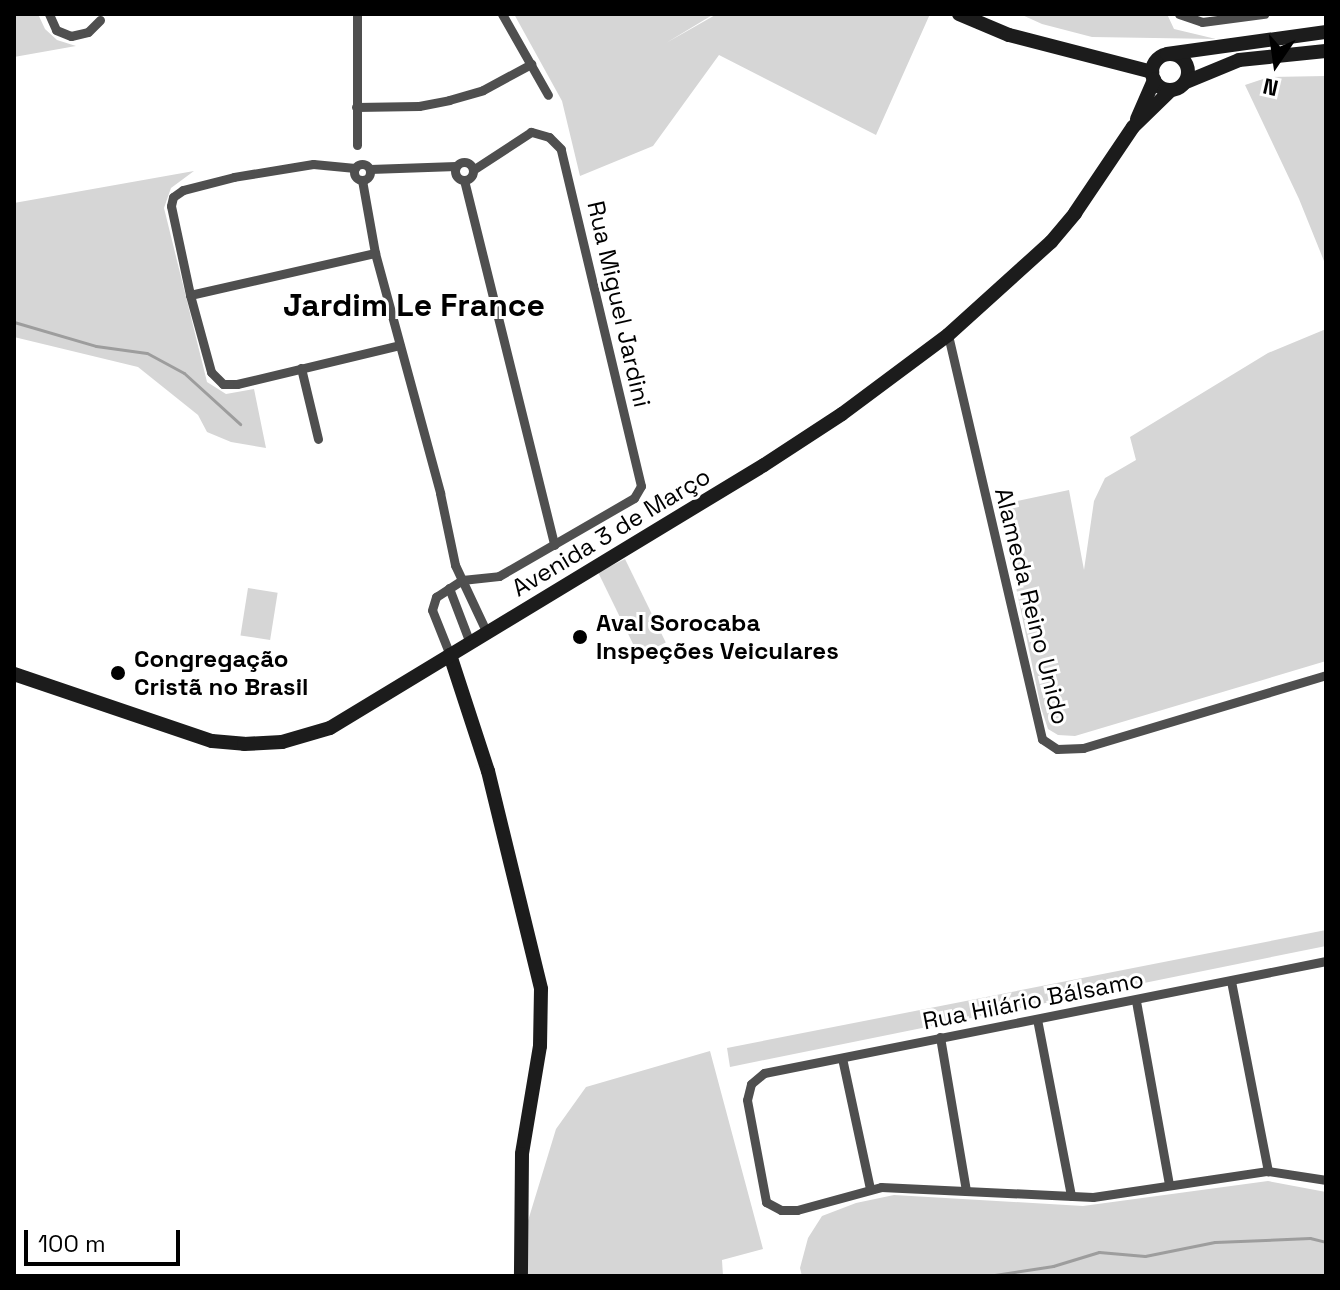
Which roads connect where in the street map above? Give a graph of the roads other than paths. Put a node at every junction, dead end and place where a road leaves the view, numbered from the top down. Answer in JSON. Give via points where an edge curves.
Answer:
{"nodes":[{"id":1,"x":49,"y":14,"type":"edge"},
{"id":2,"x":357,"y":14,"type":"edge"},
{"id":3,"x":502,"y":14,"type":"edge"},
{"id":4,"x":959,"y":14,"type":"edge"},
{"id":5,"x":1179,"y":14,"type":"edge"},
{"id":6,"x":1264,"y":14,"type":"edge"},
{"id":7,"x":100,"y":20,"type":"dead end"},
{"id":8,"x":1326,"y":32,"type":"edge"},
{"id":9,"x":1326,"y":51,"type":"edge"},
{"id":10,"x":1165,"y":55,"type":"junction"},
{"id":11,"x":1097,"y":58,"type":"junction"},
{"id":12,"x":531,"y":64,"type":"junction"},
{"id":13,"x":1153,"y":76,"type":"junction"},
{"id":14,"x":1186,"y":82,"type":"junction"},
{"id":15,"x":1170,"y":91,"type":"junction"},
{"id":16,"x":548,"y":95,"type":"dead end"},
{"id":17,"x":356,"y":107,"type":"junction"},
{"id":18,"x":1133,"y":127,"type":"junction"},
{"id":19,"x":357,"y":145,"type":"dead end"},
{"id":20,"x":456,"y":166,"type":"junction"},
{"id":21,"x":355,"y":168,"type":"junction"},
{"id":22,"x":370,"y":169,"type":"junction"},
{"id":23,"x":473,"y":170,"type":"junction"},
{"id":24,"x":362,"y":180,"type":"junction"},
{"id":25,"x":464,"y":180,"type":"junction"},
{"id":26,"x":375,"y":253,"type":"junction"},
{"id":27,"x":190,"y":295,"type":"junction"},
{"id":28,"x":948,"y":335,"type":"junction"},
{"id":29,"x":399,"y":345,"type":"junction"},
{"id":30,"x":301,"y":368,"type":"junction"},
{"id":31,"x":318,"y":439,"type":"dead end"},
{"id":32,"x":554,"y":545,"type":"junction"},
{"id":33,"x":462,"y":580,"type":"junction"},
{"id":34,"x":449,"y":588,"type":"junction"},
{"id":35,"x":487,"y":633,"type":"junction"},
{"id":36,"x":470,"y":643,"type":"junction"},
{"id":37,"x":450,"y":655,"type":"junction"},
{"id":38,"x":14,"y":674,"type":"edge"},
{"id":39,"x":1326,"y":675,"type":"edge"},
{"id":40,"x":1326,"y":961,"type":"edge"},
{"id":41,"x":1231,"y":981,"type":"junction"},
{"id":42,"x":1136,"y":1001,"type":"junction"},
{"id":43,"x":1037,"y":1019,"type":"junction"},
{"id":44,"x":940,"y":1037,"type":"junction"},
{"id":45,"x":842,"y":1058,"type":"junction"},
{"id":46,"x":1268,"y":1171,"type":"junction"},
{"id":47,"x":1326,"y":1180,"type":"edge"},
{"id":48,"x":1169,"y":1184,"type":"junction"},
{"id":49,"x":870,"y":1189,"type":"junction"},
{"id":50,"x":966,"y":1191,"type":"junction"},
{"id":51,"x":1071,"y":1196,"type":"junction"},
{"id":52,"x":521,"y":1276,"type":"edge"}],
"edges":[{"from":1,"to":7,"type":"street","via":[[56,30],[71,36],[88,32]]},
{"from":2,"to":17,"type":"street"},
{"from":3,"to":12,"type":"street"},
{"from":4,"to":11,"type":"main road","via":[[1009,35]]},
{"from":5,"to":6,"type":"street","via":[[1202,22]]},
{"from":8,"to":10,"type":"main road"},
{"from":9,"to":14,"type":"main road","via":[[1239,60]]},
{"from":10,"to":11,"type":"main road"},
{"from":10,"to":13,"type":"main road"},
{"from":10,"to":14,"type":"main road","via":[[1177,55],[1186,63]]},
{"from":11,"to":13,"type":"main road"},
{"from":12,"to":16,"type":"street"},
{"from":12,"to":17,"type":"street","via":[[483,90],[449,100]]},
{"from":13,"to":15,"type":"main road"},
{"from":13,"to":18,"type":"main road","name":"Avenida 3 de Março"},
{"from":14,"to":15,"type":"main road"},
{"from":15,"to":18,"type":"main road","name":"Avenida 3 de Março"},
{"from":17,"to":19,"type":"street"},
{"from":18,"to":28,"type":"main road","name":"Avenida 3 de Março","via":[[1051,242]]},
{"from":20,"to":22,"type":"street"},
{"from":20,"to":23,"type":"street","via":[[465,162]]},
{"from":20,"to":25,"type":"street","via":[[456,175]]},
{"from":21,"to":22,"type":"street","via":[[363,163]]},
{"from":21,"to":24,"type":"street","via":[[355,176]]},
{"from":21,"to":27,"type":"street","via":[[313,164],[212,182],[173,197]]},
{"from":22,"to":24,"type":"street"},
{"from":23,"to":25,"type":"street"},
{"from":23,"to":32,"type":"street","name":"Rua Miguel Jardini","via":[[531,132],[549,137],[561,149],[641,486],[634,498]]},
{"from":24,"to":26,"type":"street"},
{"from":25,"to":32,"type":"street"},
{"from":26,"to":27,"type":"street"},
{"from":26,"to":29,"type":"street"},
{"from":27,"to":30,"type":"street","via":[[211,372],[223,384]]},
{"from":28,"to":35,"type":"main road","name":"Avenida 3 de Março","via":[[764,465]]},
{"from":28,"to":39,"type":"street","name":"Alameda Reino Unido","via":[[1042,739],[1057,749],[1083,748]]},
{"from":29,"to":30,"type":"street"},
{"from":29,"to":33,"type":"street"},
{"from":30,"to":31,"type":"street"},
{"from":32,"to":33,"type":"street","via":[[499,576]]},
{"from":33,"to":34,"type":"street"},
{"from":33,"to":35,"type":"street"},
{"from":34,"to":36,"type":"street"},
{"from":34,"to":37,"type":"street","via":[[436,597],[432,610]]},
{"from":35,"to":36,"type":"main road","name":"Avenida 3 de Março"},
{"from":36,"to":37,"type":"main road","name":"Avenida 3 de Março"},
{"from":37,"to":38,"type":"main road","name":"Avenida 3 de Março","via":[[330,728],[282,742],[244,744],[175,731]]},
{"from":37,"to":52,"type":"main road","via":[[488,771],[541,989],[540,1046],[522,1154]]},
{"from":40,"to":41,"type":"street","name":"Rua Hilário Bálsamo"},
{"from":41,"to":42,"type":"street","name":"Rua Hilário Bálsamo"},
{"from":41,"to":46,"type":"street"},
{"from":42,"to":43,"type":"street","name":"Rua Hilário Bálsamo"},
{"from":42,"to":48,"type":"street"},
{"from":43,"to":44,"type":"street","name":"Rua Hilário Bálsamo"},
{"from":43,"to":51,"type":"street"},
{"from":44,"to":45,"type":"street","name":"Rua Hilário Bálsamo"},
{"from":44,"to":50,"type":"street"},
{"from":45,"to":49,"type":"street"},
{"from":45,"to":49,"type":"street","name":"Rua Hilário Bálsamo","via":[[764,1073],[751,1084],[747,1100],[766,1202],[797,1210]]},
{"from":46,"to":47,"type":"street"},
{"from":46,"to":48,"type":"street"},
{"from":48,"to":51,"type":"street"},
{"from":49,"to":50,"type":"street"},
{"from":50,"to":51,"type":"street"}]}
